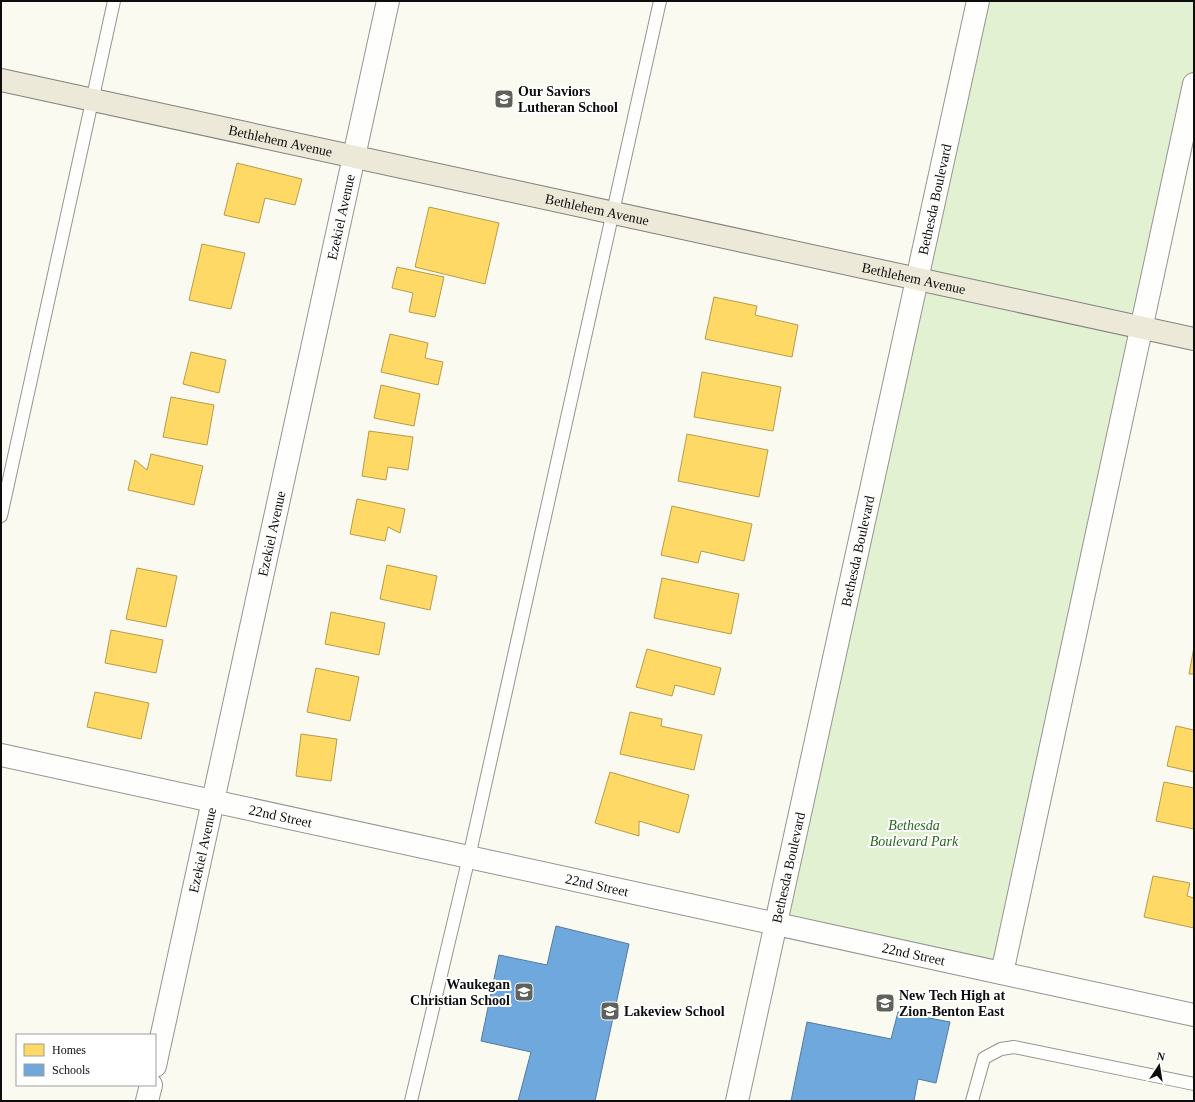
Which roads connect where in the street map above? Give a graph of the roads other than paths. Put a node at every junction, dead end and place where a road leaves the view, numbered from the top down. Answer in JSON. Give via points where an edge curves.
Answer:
{"nodes":[{"id":1,"x":114,"y":1,"type":"edge"},
{"id":2,"x":388,"y":1,"type":"edge"},
{"id":3,"x":660,"y":1,"type":"edge"},
{"id":4,"x":978,"y":1,"type":"edge"},
{"id":5,"x":1,"y":80,"type":"edge"},
{"id":6,"x":1194,"y":84,"type":"edge"},
{"id":7,"x":92,"y":99,"type":"junction"},
{"id":8,"x":354,"y":156,"type":"junction"},
{"id":9,"x":613,"y":213,"type":"junction"},
{"id":10,"x":917,"y":279,"type":"junction"},
{"id":11,"x":1141,"y":327,"type":"junction"},
{"id":12,"x":1194,"y":339,"type":"edge"},
{"id":13,"x":1,"y":516,"type":"edge"},
{"id":14,"x":1,"y":755,"type":"edge"},
{"id":15,"x":213,"y":801,"type":"junction"},
{"id":16,"x":469,"y":857,"type":"junction"},
{"id":17,"x":776,"y":923,"type":"junction"},
{"id":18,"x":1002,"y":973,"type":"junction"},
{"id":19,"x":1194,"y":1015,"type":"edge"},
{"id":20,"x":156,"y":1061,"type":"edge"},
{"id":21,"x":1194,"y":1084,"type":"edge"},
{"id":22,"x":151,"y":1086,"type":"edge"},
{"id":23,"x":147,"y":1101,"type":"edge"},
{"id":24,"x":411,"y":1101,"type":"edge"},
{"id":25,"x":737,"y":1101,"type":"edge"},
{"id":26,"x":972,"y":1101,"type":"edge"}],
"edges":[{"from":1,"to":7,"type":"lane"},
{"from":2,"to":8,"type":"street","name":"Ezekiel Avenue"},
{"from":3,"to":9,"type":"lane"},
{"from":4,"to":10,"type":"street","name":"Bethesda Boulevard"},
{"from":5,"to":7,"type":"main road","name":"Bethlehem Avenue"},
{"from":6,"to":11,"type":"street"},
{"from":7,"to":8,"type":"main road","name":"Bethlehem Avenue"},
{"from":7,"to":13,"type":"lane"},
{"from":8,"to":9,"type":"main road","name":"Bethlehem Avenue"},
{"from":8,"to":15,"type":"street","name":"Ezekiel Avenue"},
{"from":9,"to":10,"type":"main road","name":"Bethlehem Avenue"},
{"from":9,"to":16,"type":"lane"},
{"from":10,"to":11,"type":"main road","name":"Bethlehem Avenue"},
{"from":10,"to":17,"type":"street","name":"Bethesda Boulevard"},
{"from":11,"to":12,"type":"main road","name":"Bethlehem Avenue"},
{"from":11,"to":18,"type":"street"},
{"from":14,"to":15,"type":"street","name":"22nd Street"},
{"from":15,"to":16,"type":"street","name":"22nd Street"},
{"from":15,"to":20,"type":"street","name":"Ezekiel Avenue"},
{"from":16,"to":17,"type":"street","name":"22nd Street"},
{"from":16,"to":24,"type":"lane"},
{"from":17,"to":18,"type":"street","name":"22nd Street"},
{"from":17,"to":25,"type":"street","name":"Bethesda Boulevard"},
{"from":18,"to":19,"type":"street","name":"22nd Street"},
{"from":21,"to":26,"type":"lane","via":[[1014,1047],[1001,1049],[984,1058]]},
{"from":22,"to":23,"type":"street"}]}
